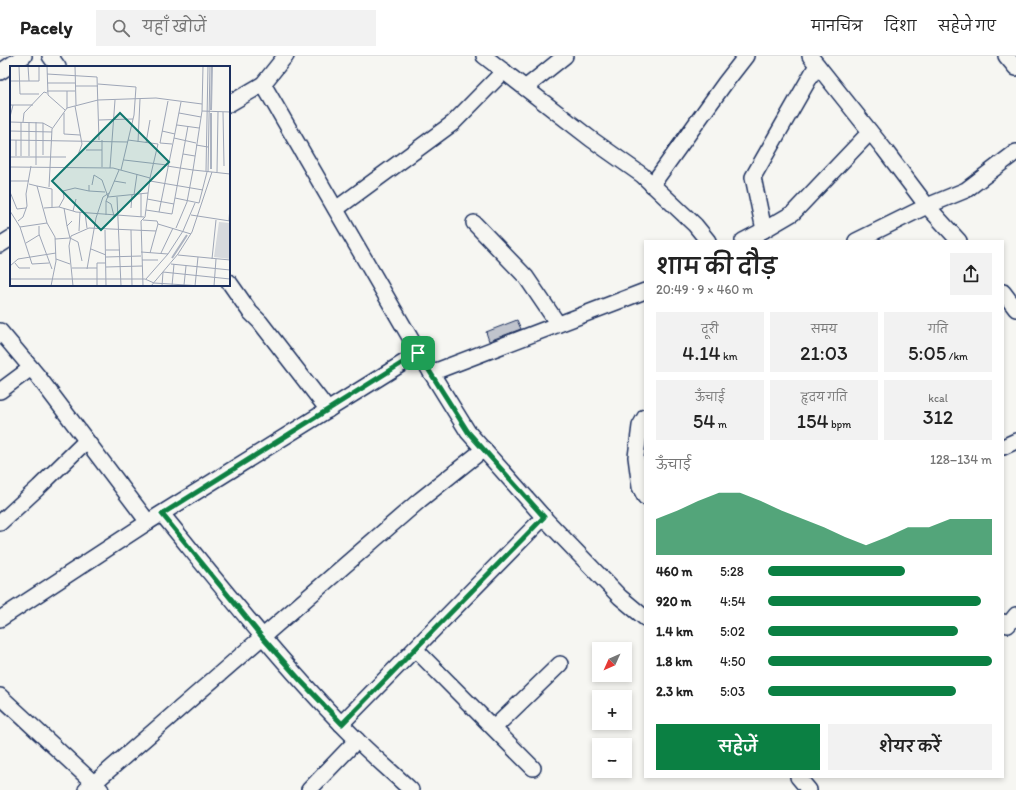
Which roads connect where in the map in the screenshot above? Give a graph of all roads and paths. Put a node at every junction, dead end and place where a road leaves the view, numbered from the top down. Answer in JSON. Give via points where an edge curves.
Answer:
{"nodes":[{"id":1,"x":24,"y":56,"type":"edge"},
{"id":2,"x":50,"y":56,"type":"edge"},
{"id":3,"x":484,"y":56,"type":"edge"},
{"id":4,"x":565,"y":56,"type":"edge"},
{"id":5,"x":746,"y":56,"type":"edge"},
{"id":6,"x":1006,"y":56,"type":"edge"},
{"id":7,"x":283,"y":57,"type":"edge"},
{"id":8,"x":813,"y":61,"type":"edge"},
{"id":9,"x":57,"y":66,"type":"edge"},
{"id":10,"x":1016,"y":68,"type":"edge"},
{"id":11,"x":504,"y":71,"type":"junction"},
{"id":12,"x":0,"y":72,"type":"edge"},
{"id":13,"x":263,"y":84,"type":"junction"},
{"id":14,"x":525,"y":88,"type":"junction"},
{"id":15,"x":230,"y":103,"type":"edge"},
{"id":16,"x":870,"y":132,"type":"junction"},
{"id":17,"x":1016,"y":152,"type":"edge"},
{"id":18,"x":652,"y":185,"type":"junction"},
{"id":19,"x":928,"y":206,"type":"junction"},
{"id":20,"x":336,"y":209,"type":"junction"},
{"id":21,"x":474,"y":223,"type":"dead end"},
{"id":22,"x":764,"y":230,"type":"junction"},
{"id":23,"x":10,"y":239,"type":"edge"},
{"id":24,"x":707,"y":240,"type":"edge"},
{"id":25,"x":745,"y":240,"type":"edge"},
{"id":26,"x":858,"y":240,"type":"edge"},
{"id":27,"x":959,"y":240,"type":"edge"},
{"id":28,"x":0,"y":244,"type":"edge"},
{"id":29,"x":230,"y":283,"type":"edge"},
{"id":30,"x":644,"y":291,"type":"edge"},
{"id":31,"x":1004,"y":293,"type":"edge"},
{"id":32,"x":1015,"y":304,"type":"edge"},
{"id":33,"x":558,"y":324,"type":"junction"},
{"id":34,"x":0,"y":331,"type":"edge"},
{"id":35,"x":418,"y":353,"type":"junction"},
{"id":36,"x":31,"y":368,"type":"junction"},
{"id":37,"x":431,"y":373,"type":"junction"},
{"id":38,"x":0,"y":391,"type":"edge"},
{"id":39,"x":328,"y":410,"type":"junction"},
{"id":40,"x":644,"y":419,"type":"edge"},
{"id":41,"x":86,"y":441,"type":"junction"},
{"id":42,"x":1016,"y":441,"type":"edge"},
{"id":43,"x":1004,"y":447,"type":"edge"},
{"id":44,"x":484,"y":449,"type":"junction"},
{"id":45,"x":644,"y":495,"type":"edge"},
{"id":46,"x":162,"y":514,"type":"junction"},
{"id":47,"x":544,"y":517,"type":"junction"},
{"id":48,"x":148,"y":522,"type":"junction"},
{"id":49,"x":0,"y":523,"type":"edge"},
{"id":50,"x":1016,"y":615,"type":"edge"},
{"id":51,"x":644,"y":617,"type":"edge"},
{"id":52,"x":0,"y":619,"type":"edge"},
{"id":53,"x":1004,"y":623,"type":"edge"},
{"id":54,"x":262,"y":637,"type":"junction"},
{"id":55,"x":414,"y":649,"type":"junction"},
{"id":56,"x":560,"y":664,"type":"dead end"},
{"id":57,"x":0,"y":696,"type":"edge"},
{"id":58,"x":342,"y":724,"type":"junction"},
{"id":59,"x":494,"y":728,"type":"junction"},
{"id":60,"x":357,"y":740,"type":"junction"},
{"id":61,"x":533,"y":768,"type":"dead end"},
{"id":62,"x":799,"y":778,"type":"edge"},
{"id":63,"x":93,"y":788,"type":"edge"},
{"id":64,"x":309,"y":790,"type":"edge"},
{"id":65,"x":411,"y":790,"type":"edge"},
{"id":66,"x":809,"y":790,"type":"edge"}],
"edges":[{"from":1,"to":12,"type":"street"},
{"from":2,"to":9,"type":"street"},
{"from":3,"to":11,"type":"street"},
{"from":4,"to":14,"type":"street"},
{"from":5,"to":18,"type":"street"},
{"from":6,"to":10,"type":"street"},
{"from":7,"to":13,"type":"street"},
{"from":8,"to":16,"type":"street"},
{"from":8,"to":22,"type":"street","via":[[753,177]]},
{"from":11,"to":14,"type":"street"},
{"from":11,"to":20,"type":"street","via":[[453,123]]},
{"from":13,"to":15,"type":"street"},
{"from":13,"to":20,"type":"street"},
{"from":14,"to":18,"type":"street"},
{"from":16,"to":19,"type":"street"},
{"from":16,"to":22,"type":"street","via":[[793,213]]},
{"from":17,"to":19,"type":"street","via":[[966,190]]},
{"from":18,"to":24,"type":"street","via":[[695,225]]},
{"from":19,"to":26,"type":"street"},
{"from":19,"to":27,"type":"street"},
{"from":20,"to":35,"type":"street"},
{"from":21,"to":33,"type":"street","via":[[526,277]]},
{"from":22,"to":25,"type":"street"},
{"from":23,"to":28,"type":"street"},
{"from":29,"to":39,"type":"street"},
{"from":30,"to":33,"type":"street"},
{"from":31,"to":32,"type":"street"},
{"from":33,"to":37,"type":"street"},
{"from":34,"to":36,"type":"street"},
{"from":35,"to":37,"type":"street"},
{"from":35,"to":39,"type":"street"},
{"from":36,"to":38,"type":"street"},
{"from":36,"to":41,"type":"street"},
{"from":37,"to":44,"type":"street","via":[[468,432]]},
{"from":39,"to":46,"type":"street"},
{"from":40,"to":45,"type":"street","via":[[640,426],[636,456],[640,487]]},
{"from":41,"to":48,"type":"street"},
{"from":41,"to":49,"type":"street"},
{"from":42,"to":43,"type":"street"},
{"from":44,"to":47,"type":"street"},
{"from":44,"to":54,"type":"street","via":[[420,500]]},
{"from":46,"to":48,"type":"street"},
{"from":46,"to":54,"type":"street"},
{"from":47,"to":51,"type":"street","via":[[620,597]]},
{"from":47,"to":55,"type":"street"},
{"from":48,"to":52,"type":"street"},
{"from":50,"to":53,"type":"street","via":[[1008,625]]},
{"from":54,"to":58,"type":"street"},
{"from":54,"to":63,"type":"street"},
{"from":55,"to":58,"type":"street"},
{"from":55,"to":59,"type":"street"},
{"from":56,"to":59,"type":"street"},
{"from":57,"to":63,"type":"street"},
{"from":58,"to":60,"type":"street"},
{"from":59,"to":61,"type":"street"},
{"from":60,"to":64,"type":"street"},
{"from":60,"to":65,"type":"street"},
{"from":62,"to":66,"type":"street"}]}
